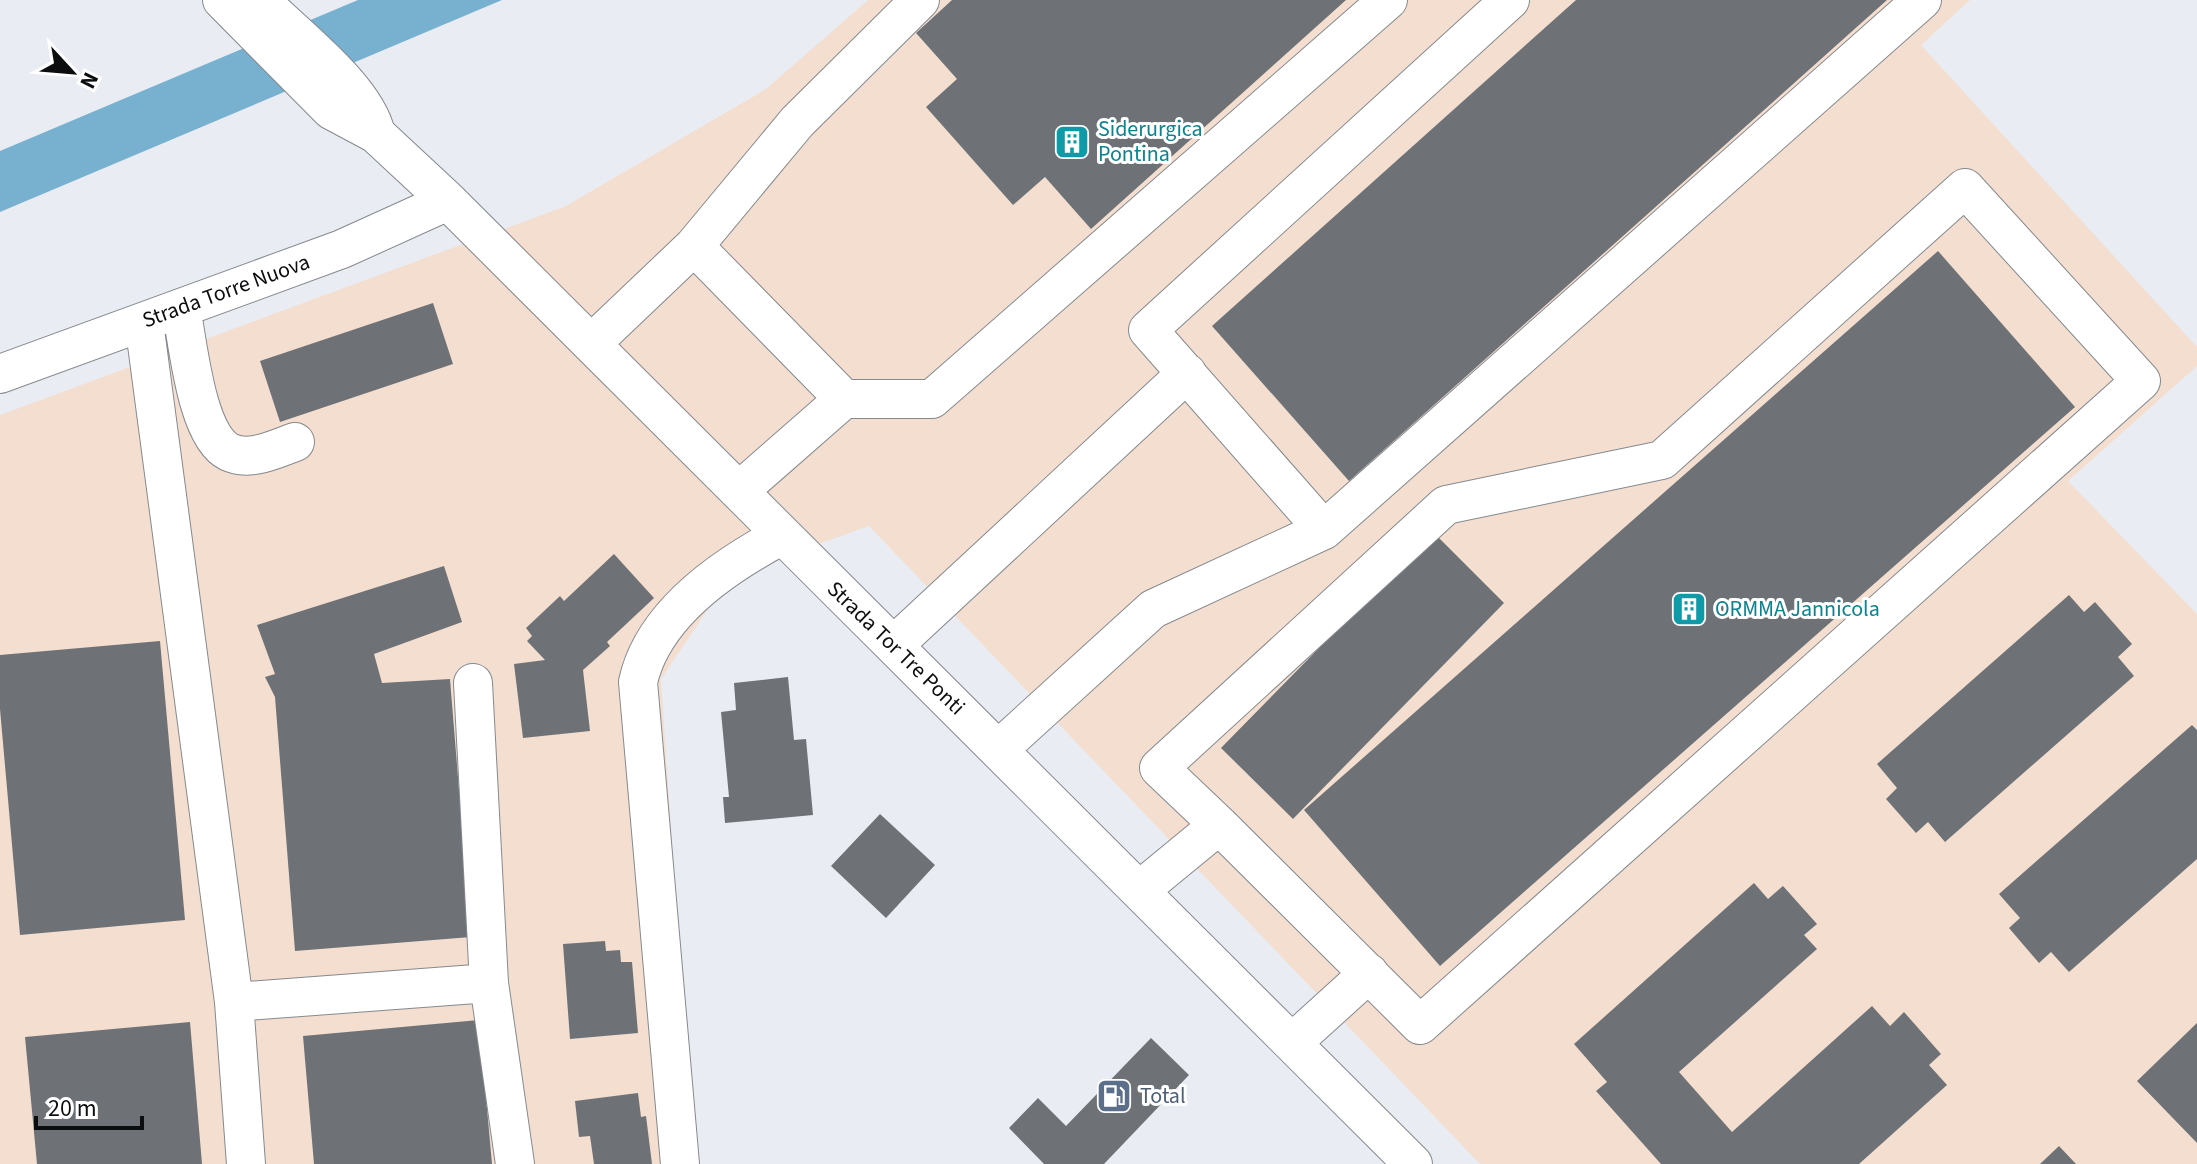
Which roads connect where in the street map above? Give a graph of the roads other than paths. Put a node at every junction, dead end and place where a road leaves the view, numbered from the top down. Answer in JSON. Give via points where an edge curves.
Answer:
{"nodes":[{"id":1,"x":920,"y":0,"type":"edge"},
{"id":2,"x":1388,"y":0,"type":"edge"},
{"id":3,"x":1510,"y":0,"type":"edge"},
{"id":4,"x":1922,"y":0,"type":"edge"},
{"id":5,"x":235,"y":1,"type":"edge"},
{"id":6,"x":448,"y":201,"type":"junction"},
{"id":7,"x":694,"y":246,"type":"junction"},
{"id":8,"x":181,"y":308,"type":"junction"},
{"id":9,"x":144,"y":322,"type":"junction"},
{"id":10,"x":591,"y":344,"type":"junction"},
{"id":11,"x":1187,"y":373,"type":"junction"},
{"id":12,"x":0,"y":374,"type":"edge"},
{"id":13,"x":844,"y":399,"type":"junction"},
{"id":14,"x":295,"y":442,"type":"dead end"},
{"id":15,"x":739,"y":491,"type":"junction"},
{"id":16,"x":1324,"y":530,"type":"junction"},
{"id":17,"x":781,"y":536,"type":"junction"},
{"id":18,"x":894,"y":645,"type":"junction"},
{"id":19,"x":473,"y":683,"type":"dead end"},
{"id":20,"x":999,"y":749,"type":"junction"},
{"id":21,"x":1219,"y":825,"type":"junction"},
{"id":22,"x":1140,"y":890,"type":"junction"},
{"id":23,"x":1369,"y":973,"type":"junction"},
{"id":24,"x":489,"y":983,"type":"junction"},
{"id":25,"x":234,"y":1002,"type":"junction"},
{"id":26,"x":1293,"y":1042,"type":"junction"},
{"id":27,"x":246,"y":1164,"type":"edge"},
{"id":28,"x":515,"y":1164,"type":"edge"},
{"id":29,"x":680,"y":1164,"type":"edge"},
{"id":30,"x":1413,"y":1164,"type":"edge"}],
"edges":[{"from":1,"to":7,"type":"street","via":[[797,122]]},
{"from":2,"to":13,"type":"street","via":[[932,399]]},
{"from":3,"to":11,"type":"street","via":[[1148,330]]},
{"from":4,"to":16,"type":"street"},
{"from":5,"to":6,"type":"street","name":"Strada Tor Tre Ponti","via":[[343,102],[369,115],[376,134]]},
{"from":6,"to":8,"type":"street","name":"Strada Torre Nuova","via":[[342,249]]},
{"from":6,"to":10,"type":"street","name":"Strada Tor Tre Ponti"},
{"from":7,"to":10,"type":"street"},
{"from":7,"to":13,"type":"street"},
{"from":8,"to":9,"type":"street","name":"Strada Torre Nuova"},
{"from":8,"to":14,"type":"street","via":[[205,421],[218,443],[229,452],[253,455]]},
{"from":9,"to":12,"type":"street","name":"Strada Torre Nuova"},
{"from":9,"to":25,"type":"street"},
{"from":10,"to":15,"type":"street","name":"Strada Tor Tre Ponti"},
{"from":11,"to":16,"type":"street"},
{"from":11,"to":18,"type":"street"},
{"from":13,"to":15,"type":"street"},
{"from":15,"to":17,"type":"street","name":"Strada Tor Tre Ponti"},
{"from":16,"to":20,"type":"street","via":[[1153,609]]},
{"from":17,"to":18,"type":"street","name":"Strada Tor Tre Ponti"},
{"from":17,"to":29,"type":"street","via":[[739,559],[700,591],[654,641],[638,682]]},
{"from":18,"to":20,"type":"street","name":"Strada Tor Tre Ponti"},
{"from":19,"to":24,"type":"street"},
{"from":20,"to":22,"type":"street","name":"Strada Tor Tre Ponti"},
{"from":21,"to":22,"type":"street"},
{"from":21,"to":23,"type":"street"},
{"from":21,"to":23,"type":"street","via":[[1159,768],[1446,505],[1662,460],[1965,188],[2141,381],[1420,1025]]},
{"from":22,"to":26,"type":"street","name":"Strada Tor Tre Ponti"},
{"from":23,"to":26,"type":"street"},
{"from":24,"to":25,"type":"street"},
{"from":24,"to":28,"type":"street"},
{"from":25,"to":27,"type":"street"},
{"from":26,"to":30,"type":"street","name":"Strada Tor Tre Ponti"}]}
